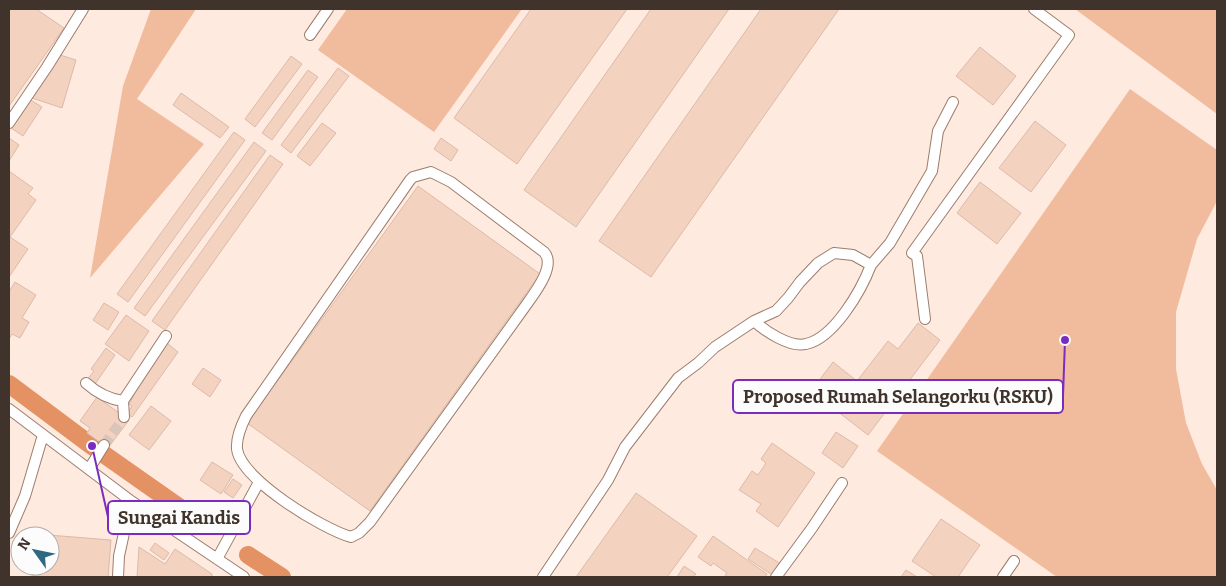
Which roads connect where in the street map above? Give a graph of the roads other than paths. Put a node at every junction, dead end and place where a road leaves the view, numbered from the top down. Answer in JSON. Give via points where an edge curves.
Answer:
{"nodes":[{"id":1,"x":83,"y":9,"type":"edge"},
{"id":2,"x":328,"y":9,"type":"edge"},
{"id":3,"x":1034,"y":9,"type":"edge"},
{"id":4,"x":310,"y":36,"type":"dead end"},
{"id":5,"x":952,"y":102,"type":"dead end"},
{"id":6,"x":9,"y":123,"type":"edge"},
{"id":7,"x":871,"y":265,"type":"junction"},
{"id":8,"x":925,"y":318,"type":"dead end"},
{"id":9,"x":754,"y":321,"type":"junction"},
{"id":10,"x":166,"y":336,"type":"dead end"},
{"id":11,"x":86,"y":383,"type":"dead end"},
{"id":12,"x":123,"y":401,"type":"junction"},
{"id":13,"x":9,"y":409,"type":"edge"},
{"id":14,"x":124,"y":417,"type":"tunnel mouth"},
{"id":15,"x":43,"y":435,"type":"junction"},
{"id":16,"x":103,"y":447,"type":"tunnel mouth"},
{"id":17,"x":88,"y":469,"type":"junction"},
{"id":18,"x":259,"y":482,"type":"junction"},
{"id":19,"x":842,"y":482,"type":"dead end"},
{"id":20,"x":130,"y":500,"type":"junction"},
{"id":21,"x":9,"y":533,"type":"edge"},
{"id":22,"x":217,"y":559,"type":"junction"},
{"id":23,"x":1014,"y":561,"type":"dead end"},
{"id":24,"x":118,"y":577,"type":"edge"},
{"id":25,"x":244,"y":577,"type":"edge"},
{"id":26,"x":543,"y":577,"type":"edge"},
{"id":27,"x":776,"y":577,"type":"edge"},
{"id":28,"x":1003,"y":577,"type":"edge"}],
"edges":[{"from":1,"to":6,"type":"street"},
{"from":2,"to":4,"type":"street"},
{"from":3,"to":8,"type":"street","via":[[1069,36],[912,253],[917,256]]},
{"from":5,"to":7,"type":"street","via":[[938,131],[932,171],[890,243]]},
{"from":7,"to":9,"type":"street","via":[[853,255],[834,253],[818,263],[776,311]]},
{"from":7,"to":9,"type":"street","via":[[861,286],[828,333],[806,344],[767,333]]},
{"from":9,"to":26,"type":"street","via":[[715,347],[678,378],[625,447],[608,480]]},
{"from":10,"to":12,"type":"street"},
{"from":11,"to":12,"type":"street","via":[[113,400]]},
{"from":12,"to":14,"type":"street"},
{"from":13,"to":15,"type":"street"},
{"from":15,"to":17,"type":"street"},
{"from":15,"to":21,"type":"street","via":[[25,496]]},
{"from":16,"to":17,"type":"street"},
{"from":17,"to":20,"type":"street"},
{"from":18,"to":18,"type":"street","via":[[246,468],[237,450],[246,416],[413,177],[431,172],[439,174],[548,257],[546,273],[524,308],[359,533],[351,537],[322,526]]},
{"from":18,"to":22,"type":"street"},
{"from":19,"to":27,"type":"street"},
{"from":20,"to":22,"type":"street"},
{"from":20,"to":24,"type":"street"},
{"from":22,"to":25,"type":"street"},
{"from":23,"to":28,"type":"street"}]}
